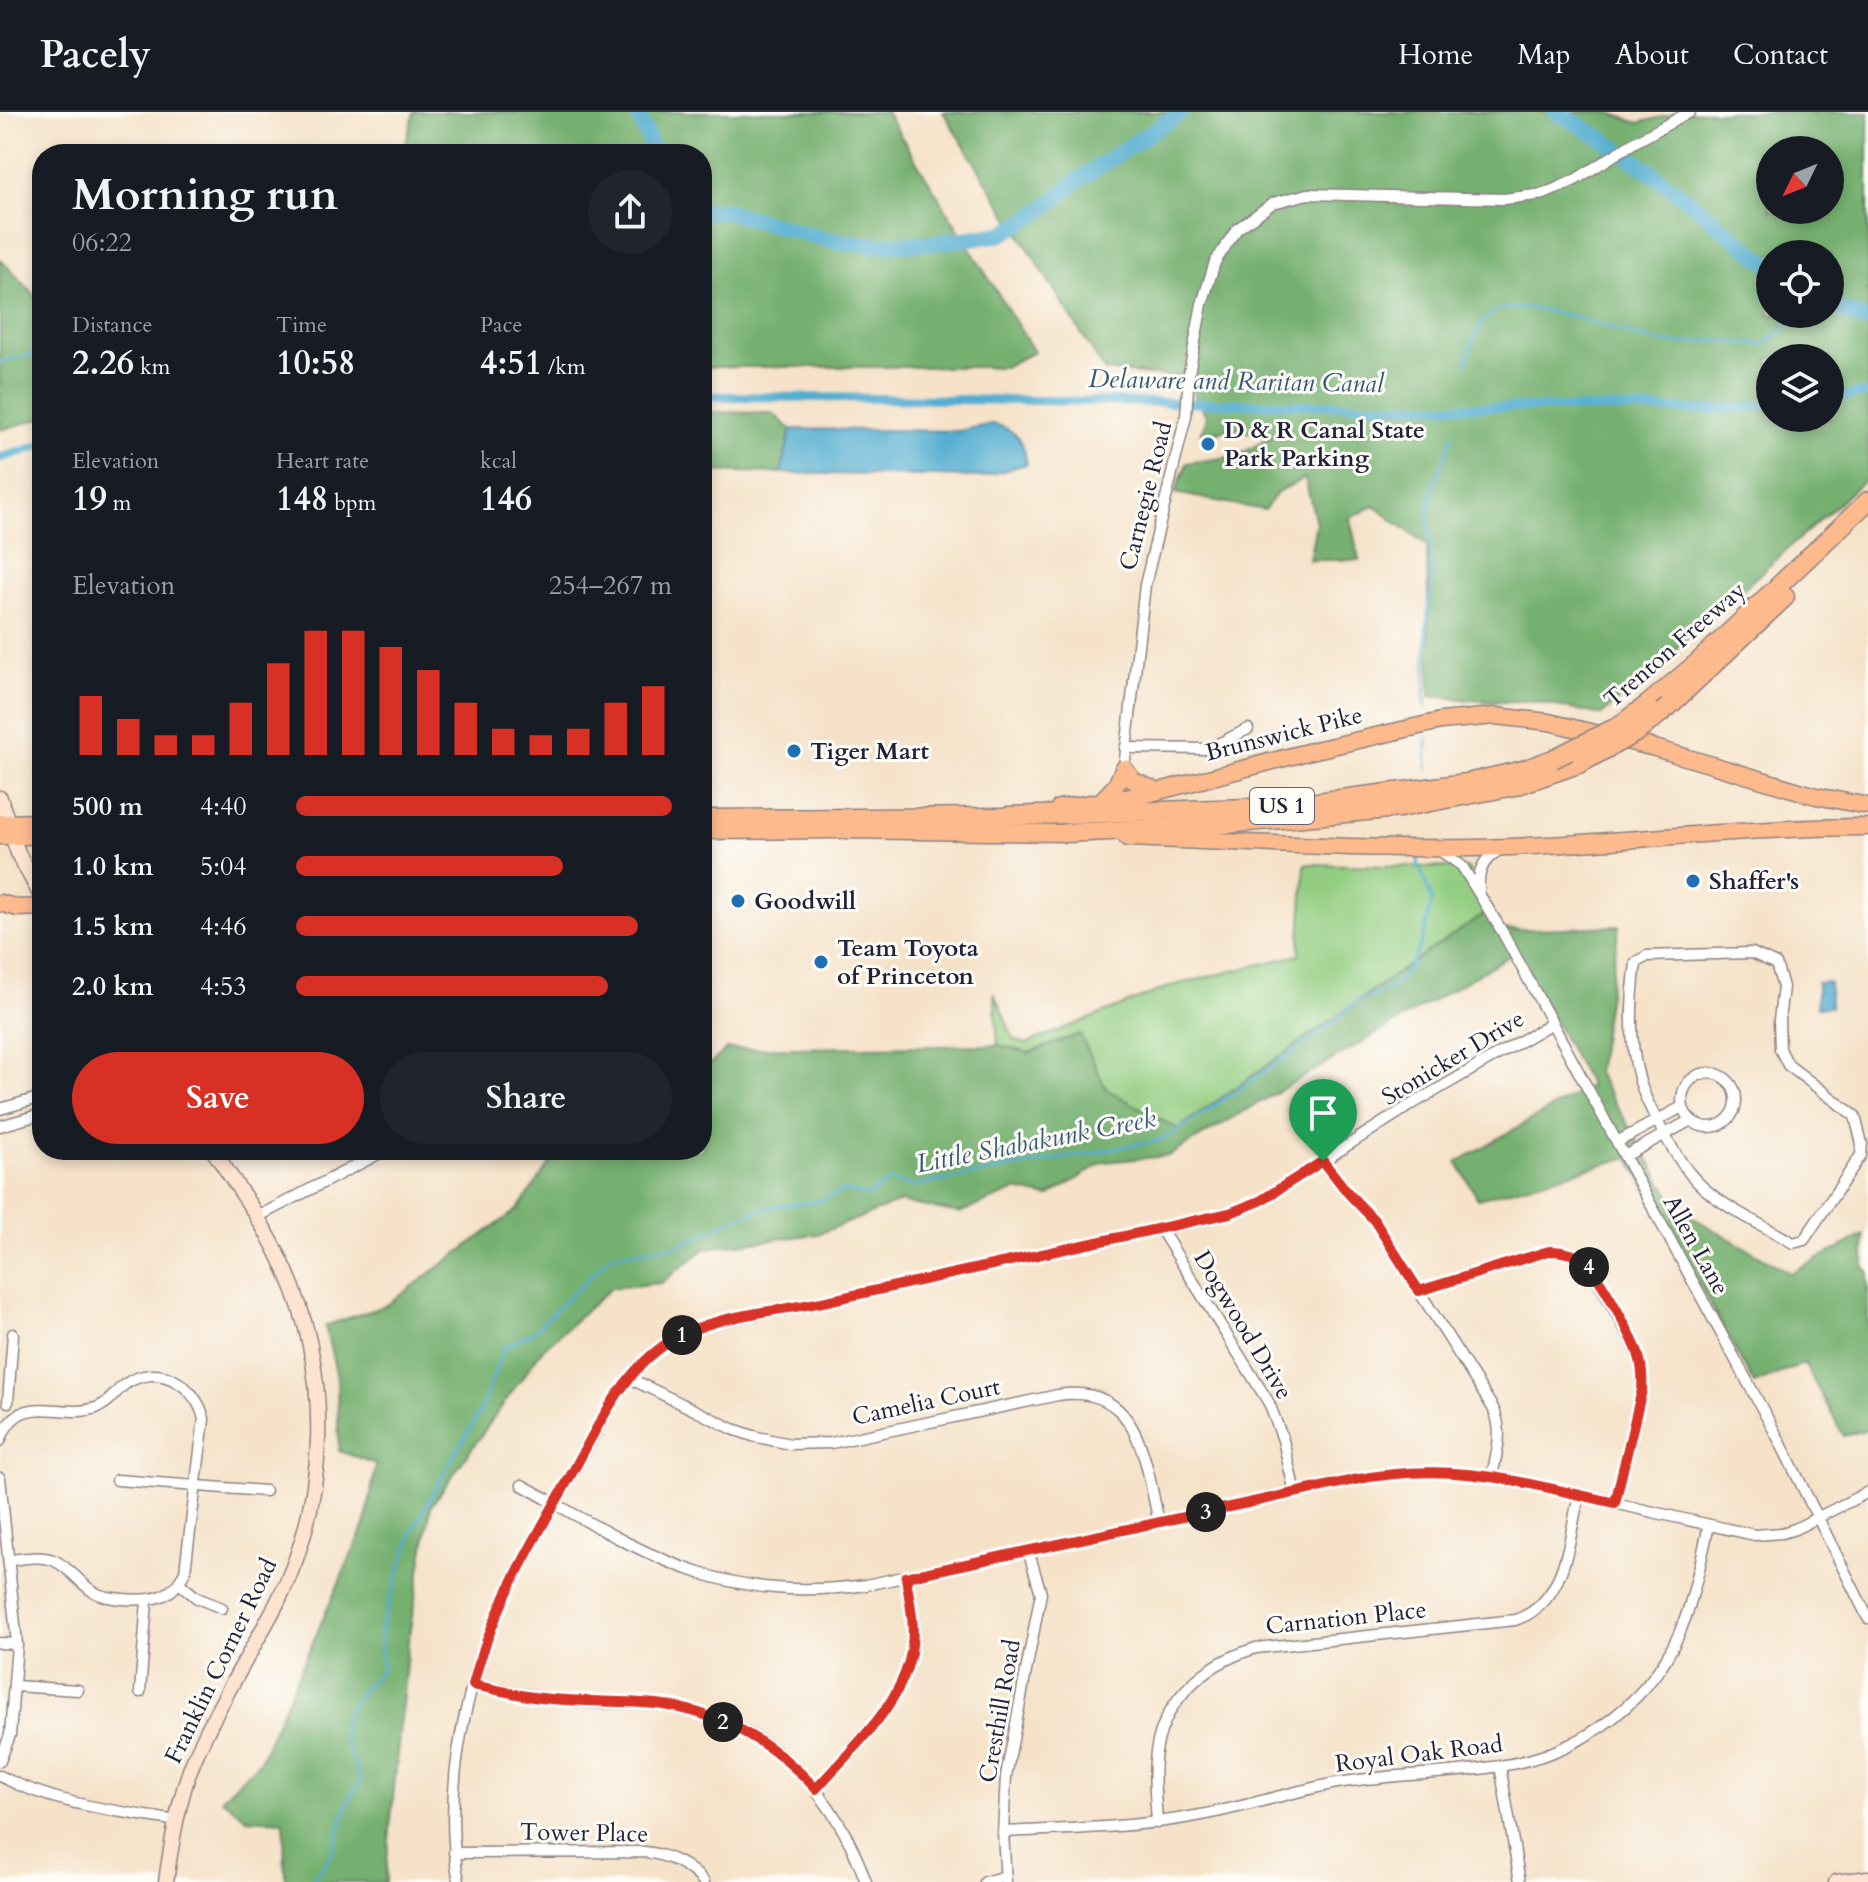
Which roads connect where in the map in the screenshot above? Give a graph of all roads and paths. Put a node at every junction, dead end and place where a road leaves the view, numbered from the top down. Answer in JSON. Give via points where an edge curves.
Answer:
{"nodes":[{"id":1,"x":1690,"y":112,"type":"edge"},
{"id":2,"x":1868,"y":501,"type":"edge"},
{"id":3,"x":1868,"y":518,"type":"edge"},
{"id":4,"x":1248,"y":729,"type":"dead end"},
{"id":5,"x":1125,"y":748,"type":"junction"},
{"id":6,"x":1124,"y":768,"type":"junction"},
{"id":7,"x":1158,"y":791,"type":"junction"},
{"id":8,"x":0,"y":798,"type":"edge"},
{"id":9,"x":1101,"y":801,"type":"junction"},
{"id":10,"x":1868,"y":806,"type":"edge"},
{"id":11,"x":1007,"y":816,"type":"junction"},
{"id":12,"x":712,"y":818,"type":"edge"},
{"id":13,"x":32,"y":824,"type":"edge"},
{"id":14,"x":1868,"y":827,"type":"edge"},
{"id":15,"x":5,"y":829,"type":"edge"},
{"id":16,"x":712,"y":831,"type":"edge"},
{"id":17,"x":1066,"y":833,"type":"junction"},
{"id":18,"x":32,"y":834,"type":"edge"},
{"id":19,"x":1508,"y":847,"type":"junction"},
{"id":20,"x":1430,"y":848,"type":"junction"},
{"id":21,"x":32,"y":879,"type":"edge"},
{"id":22,"x":1480,"y":896,"type":"junction"},
{"id":23,"x":0,"y":903,"type":"edge"},
{"id":24,"x":32,"y":907,"type":"edge"},
{"id":25,"x":1552,"y":1023,"type":"junction"},
{"id":26,"x":32,"y":1101,"type":"edge"},
{"id":27,"x":28,"y":1102,"type":"junction"},
{"id":28,"x":32,"y":1107,"type":"edge"},
{"id":29,"x":1682,"y":1107,"type":"junction"},
{"id":30,"x":0,"y":1109,"type":"edge"},
{"id":31,"x":32,"y":1117,"type":"edge"},
{"id":32,"x":1658,"y":1120,"type":"junction"},
{"id":33,"x":1691,"y":1120,"type":"junction"},
{"id":34,"x":0,"y":1126,"type":"edge"},
{"id":35,"x":1666,"y":1134,"type":"junction"},
{"id":36,"x":1617,"y":1142,"type":"junction"},
{"id":37,"x":1865,"y":1144,"type":"edge"},
{"id":38,"x":1625,"y":1156,"type":"junction"},
{"id":39,"x":220,"y":1160,"type":"edge"},
{"id":40,"x":367,"y":1160,"type":"edge"},
{"id":41,"x":1323,"y":1161,"type":"junction"},
{"id":42,"x":257,"y":1217,"type":"junction"},
{"id":43,"x":1160,"y":1228,"type":"junction"},
{"id":44,"x":1419,"y":1291,"type":"junction"},
{"id":45,"x":13,"y":1334,"type":"dead end"},
{"id":46,"x":629,"y":1378,"type":"junction"},
{"id":47,"x":4,"y":1402,"type":"edge"},
{"id":48,"x":19,"y":1415,"type":"junction"},
{"id":49,"x":0,"y":1441,"type":"edge"},
{"id":50,"x":1492,"y":1475,"type":"junction"},
{"id":51,"x":0,"y":1478,"type":"edge"},
{"id":52,"x":117,"y":1480,"type":"dead end"},
{"id":53,"x":522,"y":1485,"type":"dead end"},
{"id":54,"x":196,"y":1486,"type":"junction"},
{"id":55,"x":265,"y":1491,"type":"dead end"},
{"id":56,"x":1868,"y":1492,"type":"edge"},
{"id":57,"x":1295,"y":1493,"type":"junction"},
{"id":58,"x":1579,"y":1495,"type":"junction"},
{"id":59,"x":1615,"y":1503,"type":"junction"},
{"id":60,"x":555,"y":1504,"type":"junction"},
{"id":61,"x":1818,"y":1517,"type":"junction"},
{"id":62,"x":2,"y":1522,"type":"edge"},
{"id":63,"x":1159,"y":1522,"type":"junction"},
{"id":64,"x":1709,"y":1525,"type":"junction"},
{"id":65,"x":1028,"y":1550,"type":"junction"},
{"id":66,"x":9,"y":1560,"type":"junction"},
{"id":67,"x":906,"y":1577,"type":"junction"},
{"id":68,"x":179,"y":1583,"type":"junction"},
{"id":69,"x":147,"y":1601,"type":"junction"},
{"id":70,"x":222,"y":1608,"type":"dead end"},
{"id":71,"x":1868,"y":1618,"type":"edge"},
{"id":72,"x":0,"y":1643,"type":"edge"},
{"id":73,"x":17,"y":1644,"type":"junction"},
{"id":74,"x":473,"y":1685,"type":"junction"},
{"id":75,"x":14,"y":1686,"type":"junction"},
{"id":76,"x":78,"y":1690,"type":"dead end"},
{"id":77,"x":140,"y":1692,"type":"dead end"},
{"id":78,"x":0,"y":1761,"type":"edge"},
{"id":79,"x":1500,"y":1766,"type":"junction"},
{"id":80,"x":0,"y":1776,"type":"edge"},
{"id":81,"x":816,"y":1789,"type":"junction"},
{"id":82,"x":178,"y":1821,"type":"junction"},
{"id":83,"x":1157,"y":1823,"type":"junction"},
{"id":84,"x":1003,"y":1832,"type":"junction"},
{"id":85,"x":454,"y":1853,"type":"junction"},
{"id":86,"x":1868,"y":1878,"type":"edge"},
{"id":87,"x":1006,"y":1879,"type":"edge"},
{"id":88,"x":166,"y":1882,"type":"edge"},
{"id":89,"x":459,"y":1882,"type":"edge"},
{"id":90,"x":704,"y":1882,"type":"edge"},
{"id":91,"x":866,"y":1882,"type":"edge"},
{"id":92,"x":985,"y":1882,"type":"edge"},
{"id":93,"x":1520,"y":1882,"type":"edge"},
{"id":94,"x":1836,"y":1882,"type":"edge"}],
"edges":[{"from":1,"to":5,"type":"street","name":"Carnegie Road","via":[[1552,192],[1521,199],[1325,192],[1263,208],[1237,229],[1210,274],[1189,373],[1186,416],[1150,554]]},
{"from":2,"to":11,"type":"highway","name":"Trenton Freeway","number":"US 1","bridge":true,"via":[[1647,705],[1617,727],[1523,770],[1467,783],[1278,807]]},
{"from":3,"to":17,"type":"highway","name":"Trenton Freeway","number":"US 1","bridge":true,"via":[[1668,707],[1637,732],[1581,763],[1515,786],[1399,808]]},
{"from":4,"to":5,"type":"street","via":[[1208,749]]},
{"from":5,"to":6,"type":"street","name":"Carnegie Road"},
{"from":6,"to":7,"type":"main road","via":[[1134,781]]},
{"from":6,"to":9,"type":"main road"},
{"from":7,"to":9,"type":"main road","name":"Brunswick Pike"},
{"from":7,"to":10,"type":"main road","name":"Brunswick Pike","via":[[1441,721],[1495,716],[1549,722]]},
{"from":8,"to":15,"type":"main road"},
{"from":9,"to":11,"type":"main road","name":"Brunswick Pike"},
{"from":11,"to":12,"type":"main road","name":"Brunswick Pike","number":"US 1"},
{"from":13,"to":15,"type":"main road"},
{"from":14,"to":19,"type":"main road","via":[[1750,829]]},
{"from":15,"to":18,"type":"main road"},
{"from":15,"to":21,"type":"main road"},
{"from":16,"to":17,"type":"main road","number":"US 1"},
{"from":17,"to":20,"type":"main road"},
{"from":19,"to":20,"type":"main road"},
{"from":19,"to":22,"type":"street","via":[[1491,854],[1481,868]]},
{"from":20,"to":22,"type":"street","name":"Allen Lane","via":[[1458,861]]},
{"from":22,"to":25,"type":"street","name":"Allen Lane"},
{"from":23,"to":24,"type":"main road"},
{"from":25,"to":36,"type":"street","name":"Allen Lane"},
{"from":25,"to":41,"type":"street","name":"Stonicker Drive"},
{"from":26,"to":27,"type":"street"},
{"from":27,"to":28,"type":"street"},
{"from":27,"to":30,"type":"street"},
{"from":29,"to":32,"type":"street"},
{"from":29,"to":33,"type":"street"},
{"from":29,"to":33,"type":"street","via":[[1684,1088],[1698,1076],[1716,1074],[1731,1084],[1735,1109],[1724,1123],[1708,1128]]},
{"from":31,"to":34,"type":"street"},
{"from":32,"to":35,"type":"street"},
{"from":32,"to":36,"type":"street"},
{"from":32,"to":37,"type":"street","via":[[1639,1080],[1632,992],[1636,963],[1647,956],[1752,953],[1776,964],[1783,987],[1780,1049],[1788,1065],[1855,1116]]},
{"from":33,"to":35,"type":"street"},
{"from":35,"to":37,"type":"street","via":[[1692,1176],[1721,1201],[1793,1243],[1804,1240],[1814,1227]]},
{"from":35,"to":38,"type":"street"},
{"from":36,"to":38,"type":"street","name":"Allen Lane"},
{"from":38,"to":61,"type":"street","name":"Allen Lane"},
{"from":39,"to":42,"type":"main road","name":"Franklin Corner Road"},
{"from":40,"to":42,"type":"street"},
{"from":41,"to":43,"type":"street","name":"Stonicker Drive","via":[[1244,1208]]},
{"from":41,"to":44,"type":"street","via":[[1374,1220]]},
{"from":42,"to":82,"type":"main road","name":"Franklin Corner Road","via":[[285,1269],[310,1347],[318,1402],[314,1484],[294,1563],[200,1747]]},
{"from":43,"to":46,"type":"street","name":"Stonicker Drive","via":[[707,1325],[663,1346]]},
{"from":43,"to":57,"type":"street","name":"Dogwood Drive","via":[[1269,1403]]},
{"from":44,"to":50,"type":"street","via":[[1497,1417],[1500,1437]]},
{"from":44,"to":59,"type":"street","via":[[1549,1251],[1569,1253],[1586,1263],[1632,1341],[1643,1377]]},
{"from":45,"to":47,"type":"street"},
{"from":46,"to":60,"type":"street","name":"Stonicker Drive"},
{"from":46,"to":63,"type":"street","name":"Camelia Court","via":[[733,1429],[790,1444],[831,1443],[1058,1395],[1097,1397],[1119,1410],[1134,1428]]},
{"from":47,"to":48,"type":"street"},
{"from":48,"to":49,"type":"street"},
{"from":48,"to":54,"type":"street","via":[[43,1407],[93,1409],[134,1380],[154,1375],[174,1379],[197,1398],[204,1419]]},
{"from":50,"to":57,"type":"street","via":[[1406,1471]]},
{"from":50,"to":58,"type":"street"},
{"from":51,"to":62,"type":"street"},
{"from":52,"to":54,"type":"street"},
{"from":53,"to":60,"type":"street"},
{"from":54,"to":55,"type":"street"},
{"from":54,"to":68,"type":"street"},
{"from":56,"to":61,"type":"street"},
{"from":57,"to":63,"type":"street"},
{"from":58,"to":59,"type":"street"},
{"from":58,"to":83,"type":"street","name":"Carnation Place","via":[[1557,1585],[1545,1604],[1527,1617],[1256,1648],[1203,1673],[1175,1704],[1158,1742]]},
{"from":59,"to":64,"type":"street"},
{"from":60,"to":67,"type":"street","via":[[649,1555],[727,1582],[809,1590]]},
{"from":60,"to":74,"type":"street","name":"Stonicker Drive","via":[[500,1604]]},
{"from":61,"to":64,"type":"street","via":[[1769,1535]]},
{"from":61,"to":71,"type":"street","name":"Allen Lane"},
{"from":62,"to":66,"type":"street"},
{"from":63,"to":65,"type":"street"},
{"from":64,"to":79,"type":"street","name":"Royal Oak Road","via":[[1685,1619],[1666,1658],[1640,1693],[1586,1737],[1543,1756]]},
{"from":65,"to":67,"type":"street"},
{"from":65,"to":84,"type":"street","name":"Cresthill Road","via":[[1040,1582],[1040,1604],[1009,1753]]},
{"from":66,"to":69,"type":"street","via":[[52,1560],[99,1595]]},
{"from":66,"to":73,"type":"street"},
{"from":67,"to":81,"type":"street","via":[[913,1627],[905,1676],[889,1705]]},
{"from":68,"to":69,"type":"street","via":[[164,1597]]},
{"from":68,"to":70,"type":"street"},
{"from":69,"to":77,"type":"street"},
{"from":72,"to":73,"type":"street"},
{"from":73,"to":75,"type":"street"},
{"from":74,"to":81,"type":"street","via":[[533,1697],[655,1704],[697,1712],[763,1742]]},
{"from":74,"to":85,"type":"street","name":"Stonicker Drive","via":[[454,1776]]},
{"from":75,"to":76,"type":"street"},
{"from":75,"to":78,"type":"street","via":[[9,1741]]},
{"from":79,"to":83,"type":"street","name":"Royal Oak Road","via":[[1367,1778]]},
{"from":79,"to":93,"type":"street"},
{"from":80,"to":82,"type":"street","via":[[70,1803]]},
{"from":81,"to":91,"type":"street","via":[[844,1830]]},
{"from":82,"to":88,"type":"main road","name":"Franklin Corner Road"},
{"from":83,"to":84,"type":"street","name":"Royal Oak Road"},
{"from":84,"to":87,"type":"street","name":"Cresthill Road"},
{"from":85,"to":89,"type":"street","name":"Stonicker Drive"},
{"from":85,"to":90,"type":"street","name":"Tower Place","via":[[645,1852],[682,1863]]},
{"from":86,"to":94,"type":"main road"},
{"from":87,"to":92,"type":"street"}]}
